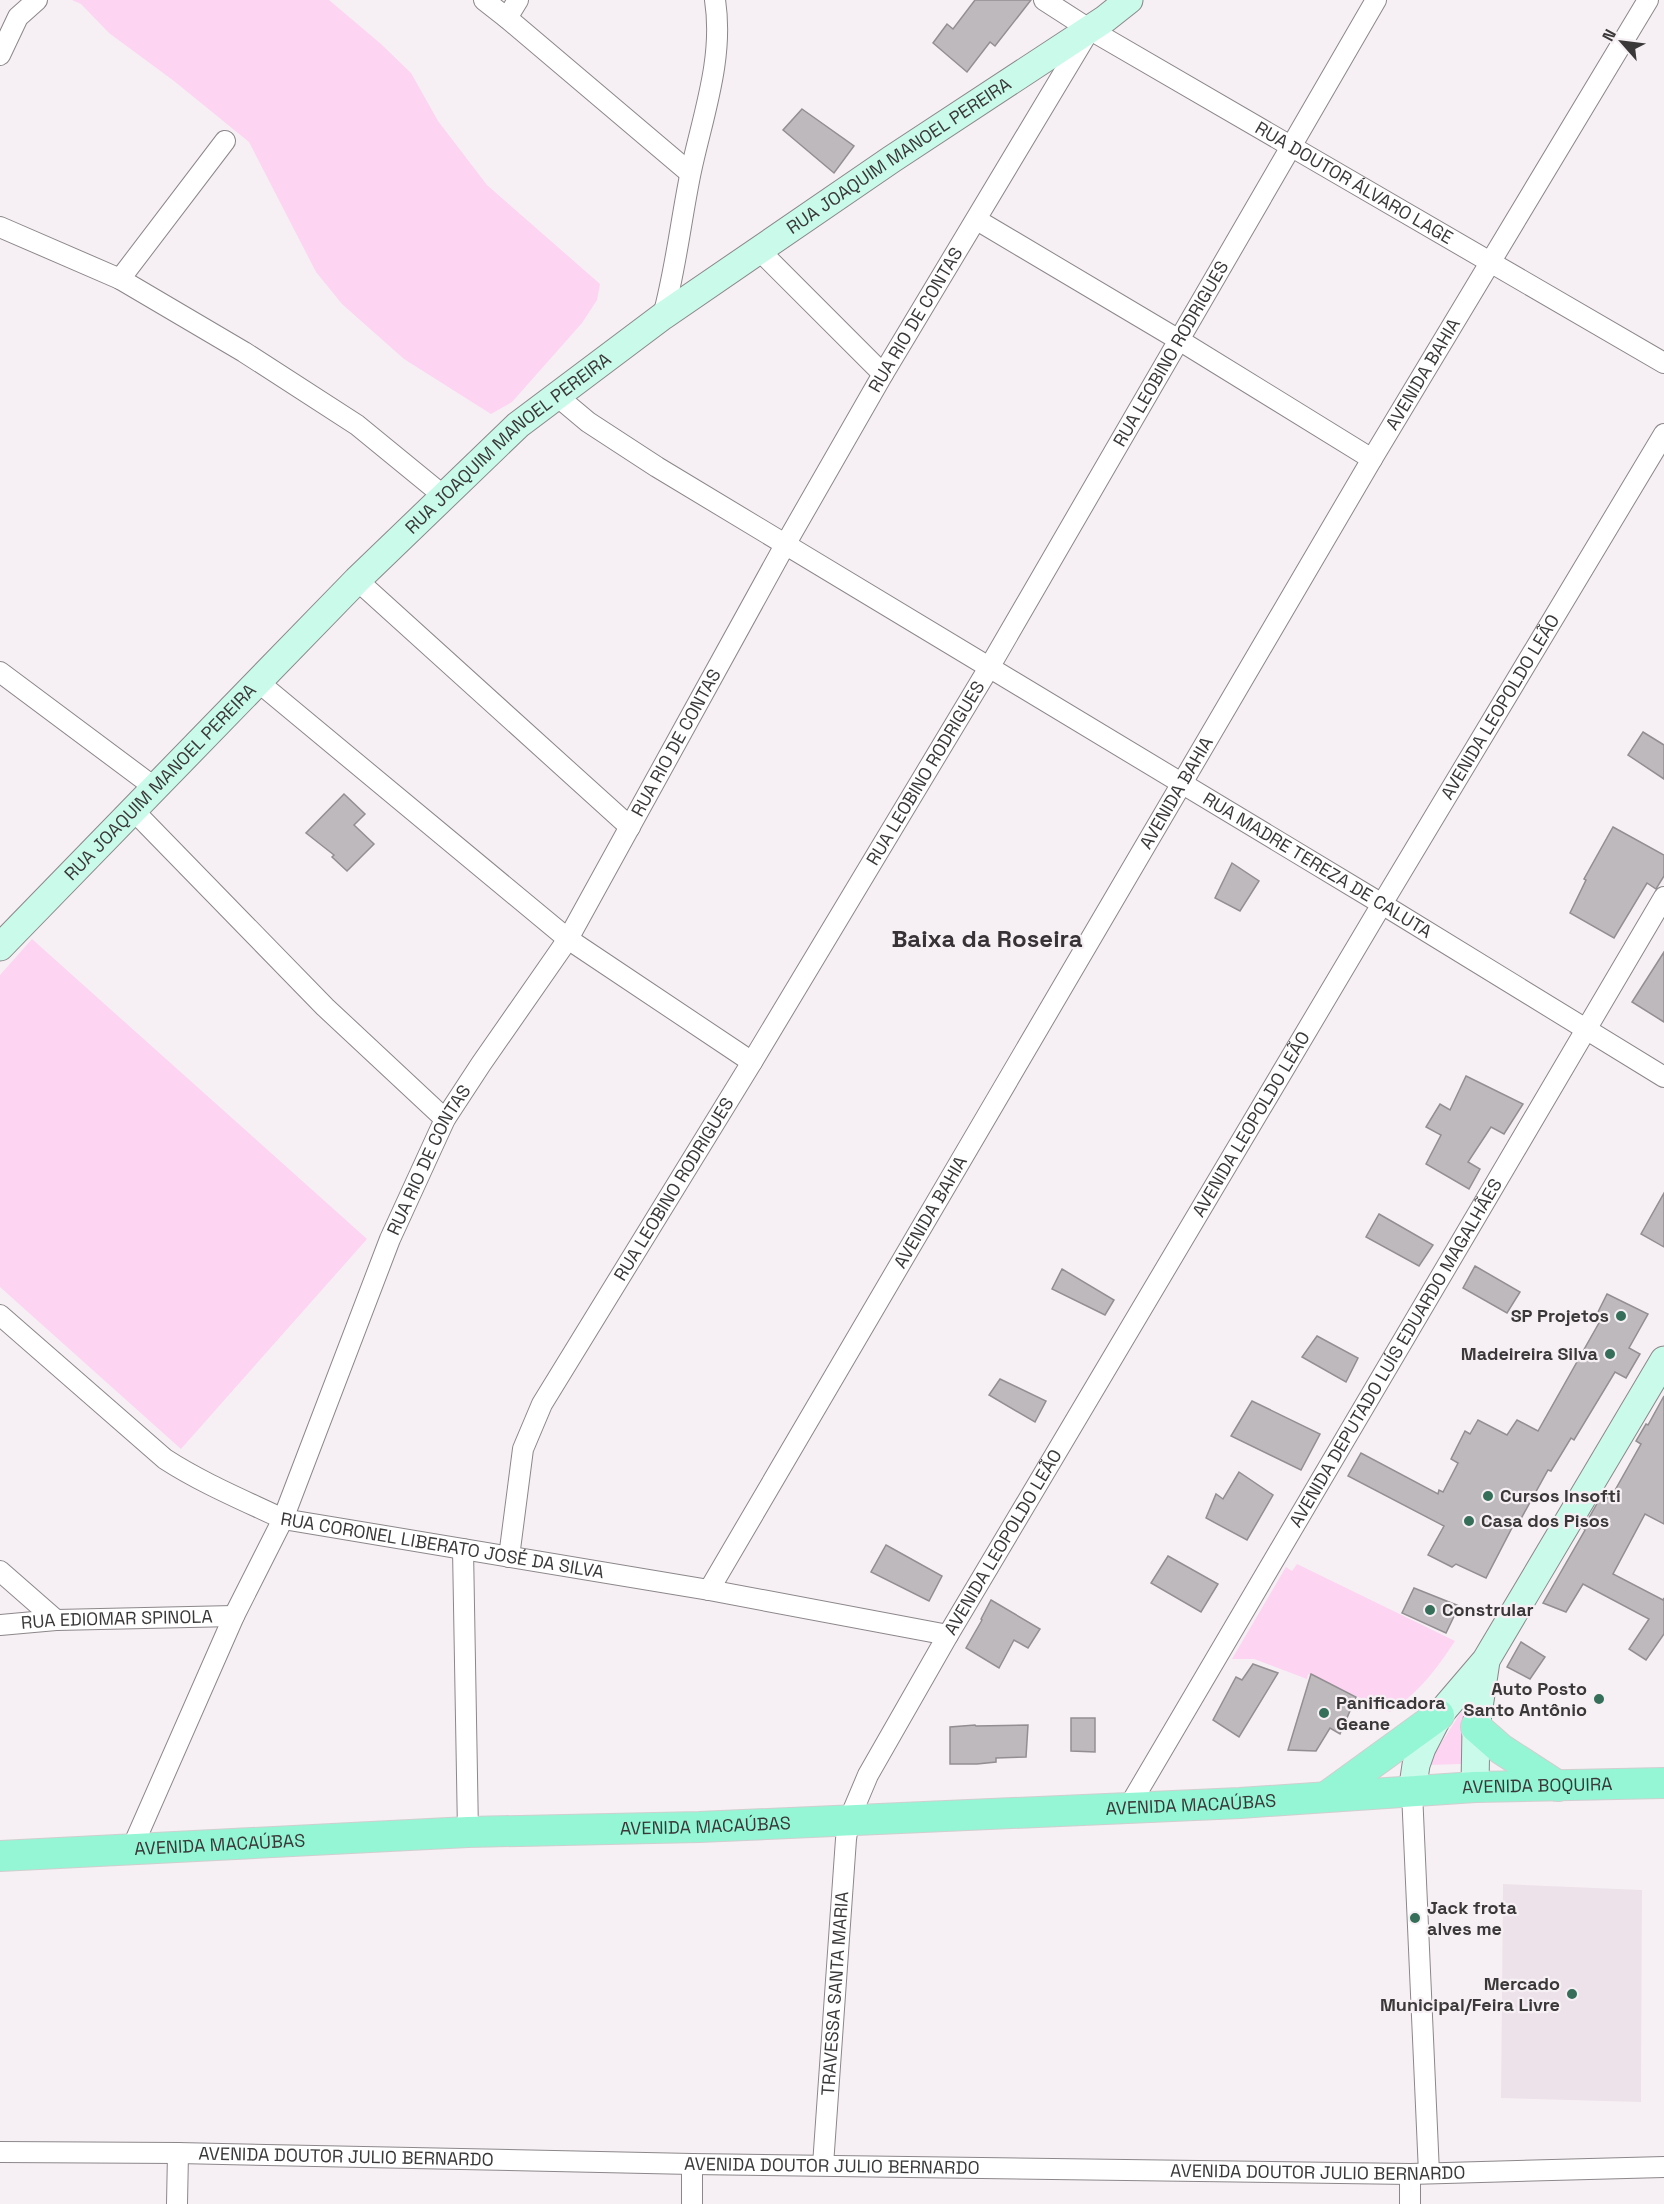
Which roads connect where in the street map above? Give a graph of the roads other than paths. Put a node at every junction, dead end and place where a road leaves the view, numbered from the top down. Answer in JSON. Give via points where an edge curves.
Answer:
{"nodes":[{"id":1,"x":37,"y":0,"type":"edge"},
{"id":2,"x":484,"y":0,"type":"edge"},
{"id":3,"x":518,"y":0,"type":"edge"},
{"id":4,"x":715,"y":0,"type":"edge"},
{"id":5,"x":1044,"y":0,"type":"edge"},
{"id":6,"x":1129,"y":0,"type":"edge"},
{"id":7,"x":1377,"y":0,"type":"edge"},
{"id":8,"x":1648,"y":0,"type":"edge"},
{"id":9,"x":507,"y":18,"type":"junction"},
{"id":10,"x":1089,"y":29,"type":"junction"},
{"id":11,"x":0,"y":55,"type":"edge"},
{"id":12,"x":225,"y":141,"type":"dead end"},
{"id":13,"x":1293,"y":146,"type":"junction"},
{"id":14,"x":690,"y":173,"type":"junction"},
{"id":15,"x":977,"y":220,"type":"junction"},
{"id":16,"x":0,"y":227,"type":"edge"},
{"id":17,"x":759,"y":250,"type":"junction"},
{"id":18,"x":1492,"y":262,"type":"junction"},
{"id":19,"x":120,"y":279,"type":"junction"},
{"id":20,"x":663,"y":316,"type":"junction"},
{"id":21,"x":1179,"y":340,"type":"junction"},
{"id":22,"x":1664,"y":363,"type":"edge"},
{"id":23,"x":883,"y":374,"type":"junction"},
{"id":24,"x":557,"y":396,"type":"junction"},
{"id":25,"x":1664,"y":434,"type":"edge"},
{"id":26,"x":1371,"y":459,"type":"junction"},
{"id":27,"x":445,"y":497,"type":"junction"},
{"id":28,"x":785,"y":544,"type":"junction"},
{"id":29,"x":357,"y":580,"type":"junction"},
{"id":30,"x":990,"y":666,"type":"junction"},
{"id":31,"x":0,"y":672,"type":"edge"},
{"id":32,"x":257,"y":681,"type":"junction"},
{"id":33,"x":1182,"y":782,"type":"junction"},
{"id":34,"x":154,"y":788,"type":"junction"},
{"id":35,"x":134,"y":810,"type":"junction"},
{"id":36,"x":630,"y":827,"type":"junction"},
{"id":37,"x":1664,"y":897,"type":"edge"},
{"id":38,"x":1382,"y":904,"type":"junction"},
{"id":39,"x":568,"y":939,"type":"junction"},
{"id":40,"x":0,"y":947,"type":"edge"},
{"id":41,"x":1586,"y":1029,"type":"junction"},
{"id":42,"x":752,"y":1062,"type":"junction"},
{"id":43,"x":1664,"y":1077,"type":"edge"},
{"id":44,"x":445,"y":1119,"type":"junction"},
{"id":45,"x":0,"y":1315,"type":"edge"},
{"id":46,"x":1664,"y":1360,"type":"edge"},
{"id":47,"x":283,"y":1519,"type":"junction"},
{"id":48,"x":463,"y":1549,"type":"junction"},
{"id":49,"x":509,"y":1557,"type":"junction"},
{"id":50,"x":0,"y":1571,"type":"edge"},
{"id":51,"x":710,"y":1590,"type":"junction"},
{"id":52,"x":234,"y":1616,"type":"junction"},
{"id":53,"x":56,"y":1620,"type":"junction"},
{"id":54,"x":0,"y":1624,"type":"edge"},
{"id":55,"x":948,"y":1635,"type":"junction"},
{"id":56,"x":1486,"y":1660,"type":"junction"},
{"id":57,"x":1439,"y":1715,"type":"junction"},
{"id":58,"x":1476,"y":1727,"type":"junction"},
{"id":59,"x":1664,"y":1783,"type":"edge"},
{"id":60,"x":1558,"y":1786,"type":"junction"},
{"id":61,"x":1475,"y":1788,"type":"junction"},
{"id":62,"x":1412,"y":1792,"type":"junction"},
{"id":63,"x":1326,"y":1797,"type":"junction"},
{"id":64,"x":1128,"y":1808,"type":"junction"},
{"id":65,"x":849,"y":1820,"type":"junction"},
{"id":66,"x":468,"y":1832,"type":"junction"},
{"id":67,"x":132,"y":1848,"type":"junction"},
{"id":68,"x":0,"y":1856,"type":"edge"},
{"id":69,"x":0,"y":2152,"type":"edge"},
{"id":70,"x":178,"y":2153,"type":"junction"},
{"id":71,"x":692,"y":2164,"type":"junction"},
{"id":72,"x":823,"y":2165,"type":"junction"},
{"id":73,"x":1664,"y":2167,"type":"edge"},
{"id":74,"x":1420,"y":2173,"type":"junction"},
{"id":75,"x":177,"y":2204,"type":"edge"},
{"id":76,"x":692,"y":2204,"type":"edge"},
{"id":77,"x":1410,"y":2204,"type":"edge"}],
"edges":[{"from":1,"to":11,"type":"street","via":[[18,17]]},
{"from":2,"to":9,"type":"street"},
{"from":3,"to":9,"type":"street"},
{"from":4,"to":14,"type":"street","via":[[717,54]]},
{"from":5,"to":10,"type":"street","name":"RUA DOUTOR ÁLVARO LAGE"},
{"from":6,"to":10,"type":"street","name":"RUA RIO DE CONTAS"},
{"from":7,"to":13,"type":"street","name":"RUA LEOBINO RODRIGUES"},
{"from":8,"to":18,"type":"street","name":"AVENIDA BAHIA"},
{"from":9,"to":14,"type":"street"},
{"from":10,"to":13,"type":"street","name":"RUA DOUTOR ÁLVARO LAGE"},
{"from":10,"to":15,"type":"street","name":"RUA RIO DE CONTAS"},
{"from":10,"to":17,"type":"street","name":"RUA JOAQUIM MANOEL PEREIRA"},
{"from":12,"to":19,"type":"street"},
{"from":13,"to":18,"type":"street","name":"RUA DOUTOR ÁLVARO LAGE"},
{"from":13,"to":21,"type":"street","name":"RUA LEOBINO RODRIGUES"},
{"from":14,"to":20,"type":"street"},
{"from":15,"to":21,"type":"street"},
{"from":15,"to":23,"type":"street","name":"RUA RIO DE CONTAS"},
{"from":16,"to":19,"type":"street"},
{"from":17,"to":20,"type":"street","name":"RUA JOAQUIM MANOEL PEREIRA"},
{"from":17,"to":23,"type":"street"},
{"from":18,"to":22,"type":"street","name":"RUA DOUTOR ÁLVARO LAGE"},
{"from":18,"to":26,"type":"street","name":"AVENIDA BAHIA"},
{"from":19,"to":27,"type":"street","via":[[357,425]]},
{"from":20,"to":24,"type":"street","name":"RUA JOAQUIM MANOEL PEREIRA"},
{"from":21,"to":26,"type":"street"},
{"from":21,"to":30,"type":"street","name":"RUA LEOBINO RODRIGUES"},
{"from":23,"to":28,"type":"street","name":"RUA RIO DE CONTAS"},
{"from":24,"to":27,"type":"street","name":"RUA JOAQUIM MANOEL PEREIRA","via":[[518,425]]},
{"from":24,"to":28,"type":"street","name":"RUA MADRE TEREZA DE CALUTA","via":[[647,461]]},
{"from":25,"to":38,"type":"street","name":"AVENIDA LEOPOLDO LEÃO"},
{"from":26,"to":33,"type":"street","name":"AVENIDA BAHIA"},
{"from":27,"to":29,"type":"street","name":"RUA JOAQUIM MANOEL PEREIRA"},
{"from":28,"to":30,"type":"street","name":"RUA MADRE TEREZA DE CALUTA"},
{"from":28,"to":36,"type":"street","name":"RUA RIO DE CONTAS"},
{"from":29,"to":32,"type":"street","name":"RUA JOAQUIM MANOEL PEREIRA"},
{"from":29,"to":36,"type":"street"},
{"from":30,"to":33,"type":"street","name":"RUA MADRE TEREZA DE CALUTA"},
{"from":30,"to":42,"type":"street","name":"RUA LEOBINO RODRIGUES"},
{"from":31,"to":34,"type":"street"},
{"from":32,"to":34,"type":"street","name":"RUA JOAQUIM MANOEL PEREIRA"},
{"from":32,"to":39,"type":"street"},
{"from":33,"to":38,"type":"street","name":"RUA MADRE TEREZA DE CALUTA"},
{"from":33,"to":51,"type":"street","name":"AVENIDA BAHIA"},
{"from":34,"to":35,"type":"street","name":"RUA JOAQUIM MANOEL PEREIRA"},
{"from":35,"to":40,"type":"street","name":"RUA JOAQUIM MANOEL PEREIRA"},
{"from":35,"to":44,"type":"street","via":[[325,1007]]},
{"from":36,"to":39,"type":"street","name":"RUA RIO DE CONTAS"},
{"from":37,"to":41,"type":"street","name":"AVENIDA DEPUTADO LUÍS EDUARDO MAGALHÃES"},
{"from":38,"to":41,"type":"street","name":"RUA MADRE TEREZA DE CALUTA"},
{"from":38,"to":55,"type":"street","name":"AVENIDA LEOPOLDO LEÃO"},
{"from":39,"to":42,"type":"street"},
{"from":39,"to":44,"type":"street","name":"RUA RIO DE CONTAS"},
{"from":41,"to":43,"type":"street","name":"RUA MADRE TEREZA DE CALUTA"},
{"from":41,"to":64,"type":"street","name":"AVENIDA DEPUTADO LUÍS EDUARDO MAGALHÃES"},
{"from":42,"to":49,"type":"street","name":"RUA LEOBINO RODRIGUES","via":[[581,1338],[531,1427],[518,1478]]},
{"from":44,"to":47,"type":"street","name":"RUA RIO DE CONTAS","via":[[385,1250]]},
{"from":45,"to":47,"type":"street","name":"RUA CORONEL LIBERATO JOSÉ DA SILVA","via":[[165,1458],[220,1491]]},
{"from":46,"to":56,"type":"street"},
{"from":47,"to":48,"type":"street","name":"RUA CORONEL LIBERATO JOSÉ DA SILVA"},
{"from":47,"to":52,"type":"street","name":"RUA RIO DE CONTAS"},
{"from":48,"to":49,"type":"street","name":"RUA CORONEL LIBERATO JOSÉ DA SILVA"},
{"from":48,"to":66,"type":"street"},
{"from":49,"to":51,"type":"street","name":"RUA CORONEL LIBERATO JOSÉ DA SILVA"},
{"from":50,"to":53,"type":"street"},
{"from":51,"to":55,"type":"street","name":"RUA CORONEL LIBERATO JOSÉ DA SILVA"},
{"from":52,"to":53,"type":"street","name":"RUA EDIOMAR SPINOLA"},
{"from":52,"to":67,"type":"street","name":"RUA RIO DE CONTAS"},
{"from":53,"to":54,"type":"street","name":"RUA EDIOMAR SPINOLA"},
{"from":55,"to":65,"type":"street","name":"AVENIDA LEOPOLDO LEÃO","via":[[868,1775]]},
{"from":56,"to":57,"type":"street"},
{"from":56,"to":58,"type":"street"},
{"from":57,"to":62,"type":"street","via":[[1419,1756]]},
{"from":57,"to":63,"type":"main road"},
{"from":58,"to":60,"type":"main road","via":[[1501,1749]]},
{"from":58,"to":61,"type":"street"},
{"from":59,"to":60,"type":"main road","name":"AVENIDA BOQUIRA"},
{"from":60,"to":61,"type":"main road","name":"AVENIDA BOQUIRA"},
{"from":61,"to":62,"type":"main road","name":"AVENIDA BOQUIRA"},
{"from":62,"to":63,"type":"main road","name":"AVENIDA MACAÚBAS"},
{"from":62,"to":74,"type":"street"},
{"from":63,"to":64,"type":"main road","name":"AVENIDA MACAÚBAS"},
{"from":64,"to":65,"type":"main road","name":"AVENIDA MACAÚBAS"},
{"from":65,"to":66,"type":"main road","name":"AVENIDA MACAÚBAS"},
{"from":65,"to":72,"type":"street","name":"TRAVESSA SANTA MARIA"},
{"from":66,"to":67,"type":"main road","name":"AVENIDA MACAÚBAS"},
{"from":67,"to":68,"type":"main road","name":"AVENIDA MACAÚBAS"},
{"from":69,"to":70,"type":"street","name":"AVENIDA DOUTOR JULIO BERNARDO"},
{"from":70,"to":71,"type":"street","name":"AVENIDA DOUTOR JULIO BERNARDO"},
{"from":70,"to":75,"type":"street"},
{"from":71,"to":72,"type":"street","name":"AVENIDA DOUTOR JULIO BERNARDO"},
{"from":71,"to":76,"type":"street"},
{"from":72,"to":74,"type":"street","name":"AVENIDA DOUTOR JULIO BERNARDO"},
{"from":73,"to":74,"type":"street","name":"AVENIDA DOUTOR JULIO BERNARDO"},
{"from":74,"to":77,"type":"street"}]}
